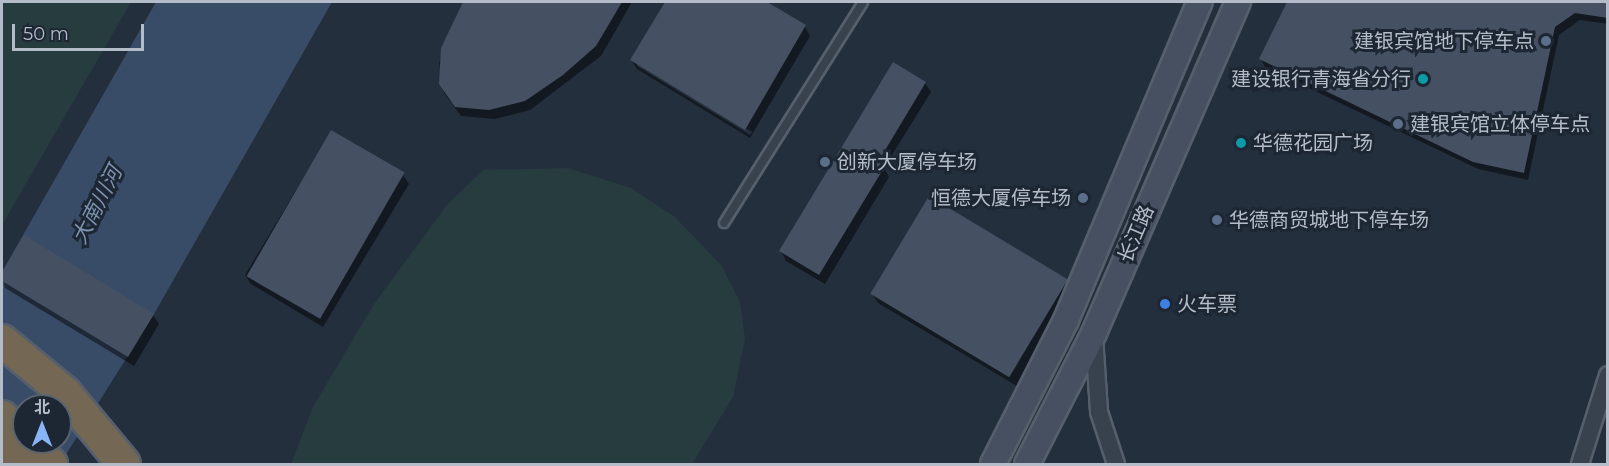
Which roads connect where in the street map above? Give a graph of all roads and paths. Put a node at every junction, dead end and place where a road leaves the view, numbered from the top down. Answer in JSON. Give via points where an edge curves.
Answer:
{"nodes":[{"id":1,"x":863,"y":2,"type":"edge"},
{"id":2,"x":1200,"y":2,"type":"edge"},
{"id":3,"x":1238,"y":2,"type":"edge"},
{"id":4,"x":724,"y":223,"type":"dead end"},
{"id":5,"x":1094,"y":333,"type":"junction"},
{"id":6,"x":2,"y":341,"type":"edge"},
{"id":7,"x":1607,"y":377,"type":"edge"},
{"id":8,"x":2,"y":454,"type":"edge"},
{"id":9,"x":40,"y":454,"type":"edge"},
{"id":10,"x":12,"y":465,"type":"edge"},
{"id":11,"x":51,"y":465,"type":"edge"},
{"id":12,"x":124,"y":465,"type":"edge"},
{"id":13,"x":993,"y":465,"type":"edge"},
{"id":14,"x":1027,"y":465,"type":"edge"},
{"id":15,"x":1116,"y":465,"type":"edge"},
{"id":16,"x":1580,"y":465,"type":"edge"}],
"edges":[{"from":1,"to":4,"type":"lane"},
{"from":2,"to":13,"type":"main road","name":"长江路","via":[[1066,320]]},
{"from":3,"to":5,"type":"main road","name":"长江路"},
{"from":5,"to":14,"type":"main road","name":"长江路"},
{"from":5,"to":15,"type":"street","via":[[1100,412]]},
{"from":6,"to":12,"type":"highway","via":[[65,393]]},
{"from":7,"to":16,"type":"street"},
{"from":8,"to":10,"type":"highway"},
{"from":9,"to":11,"type":"highway"}]}
